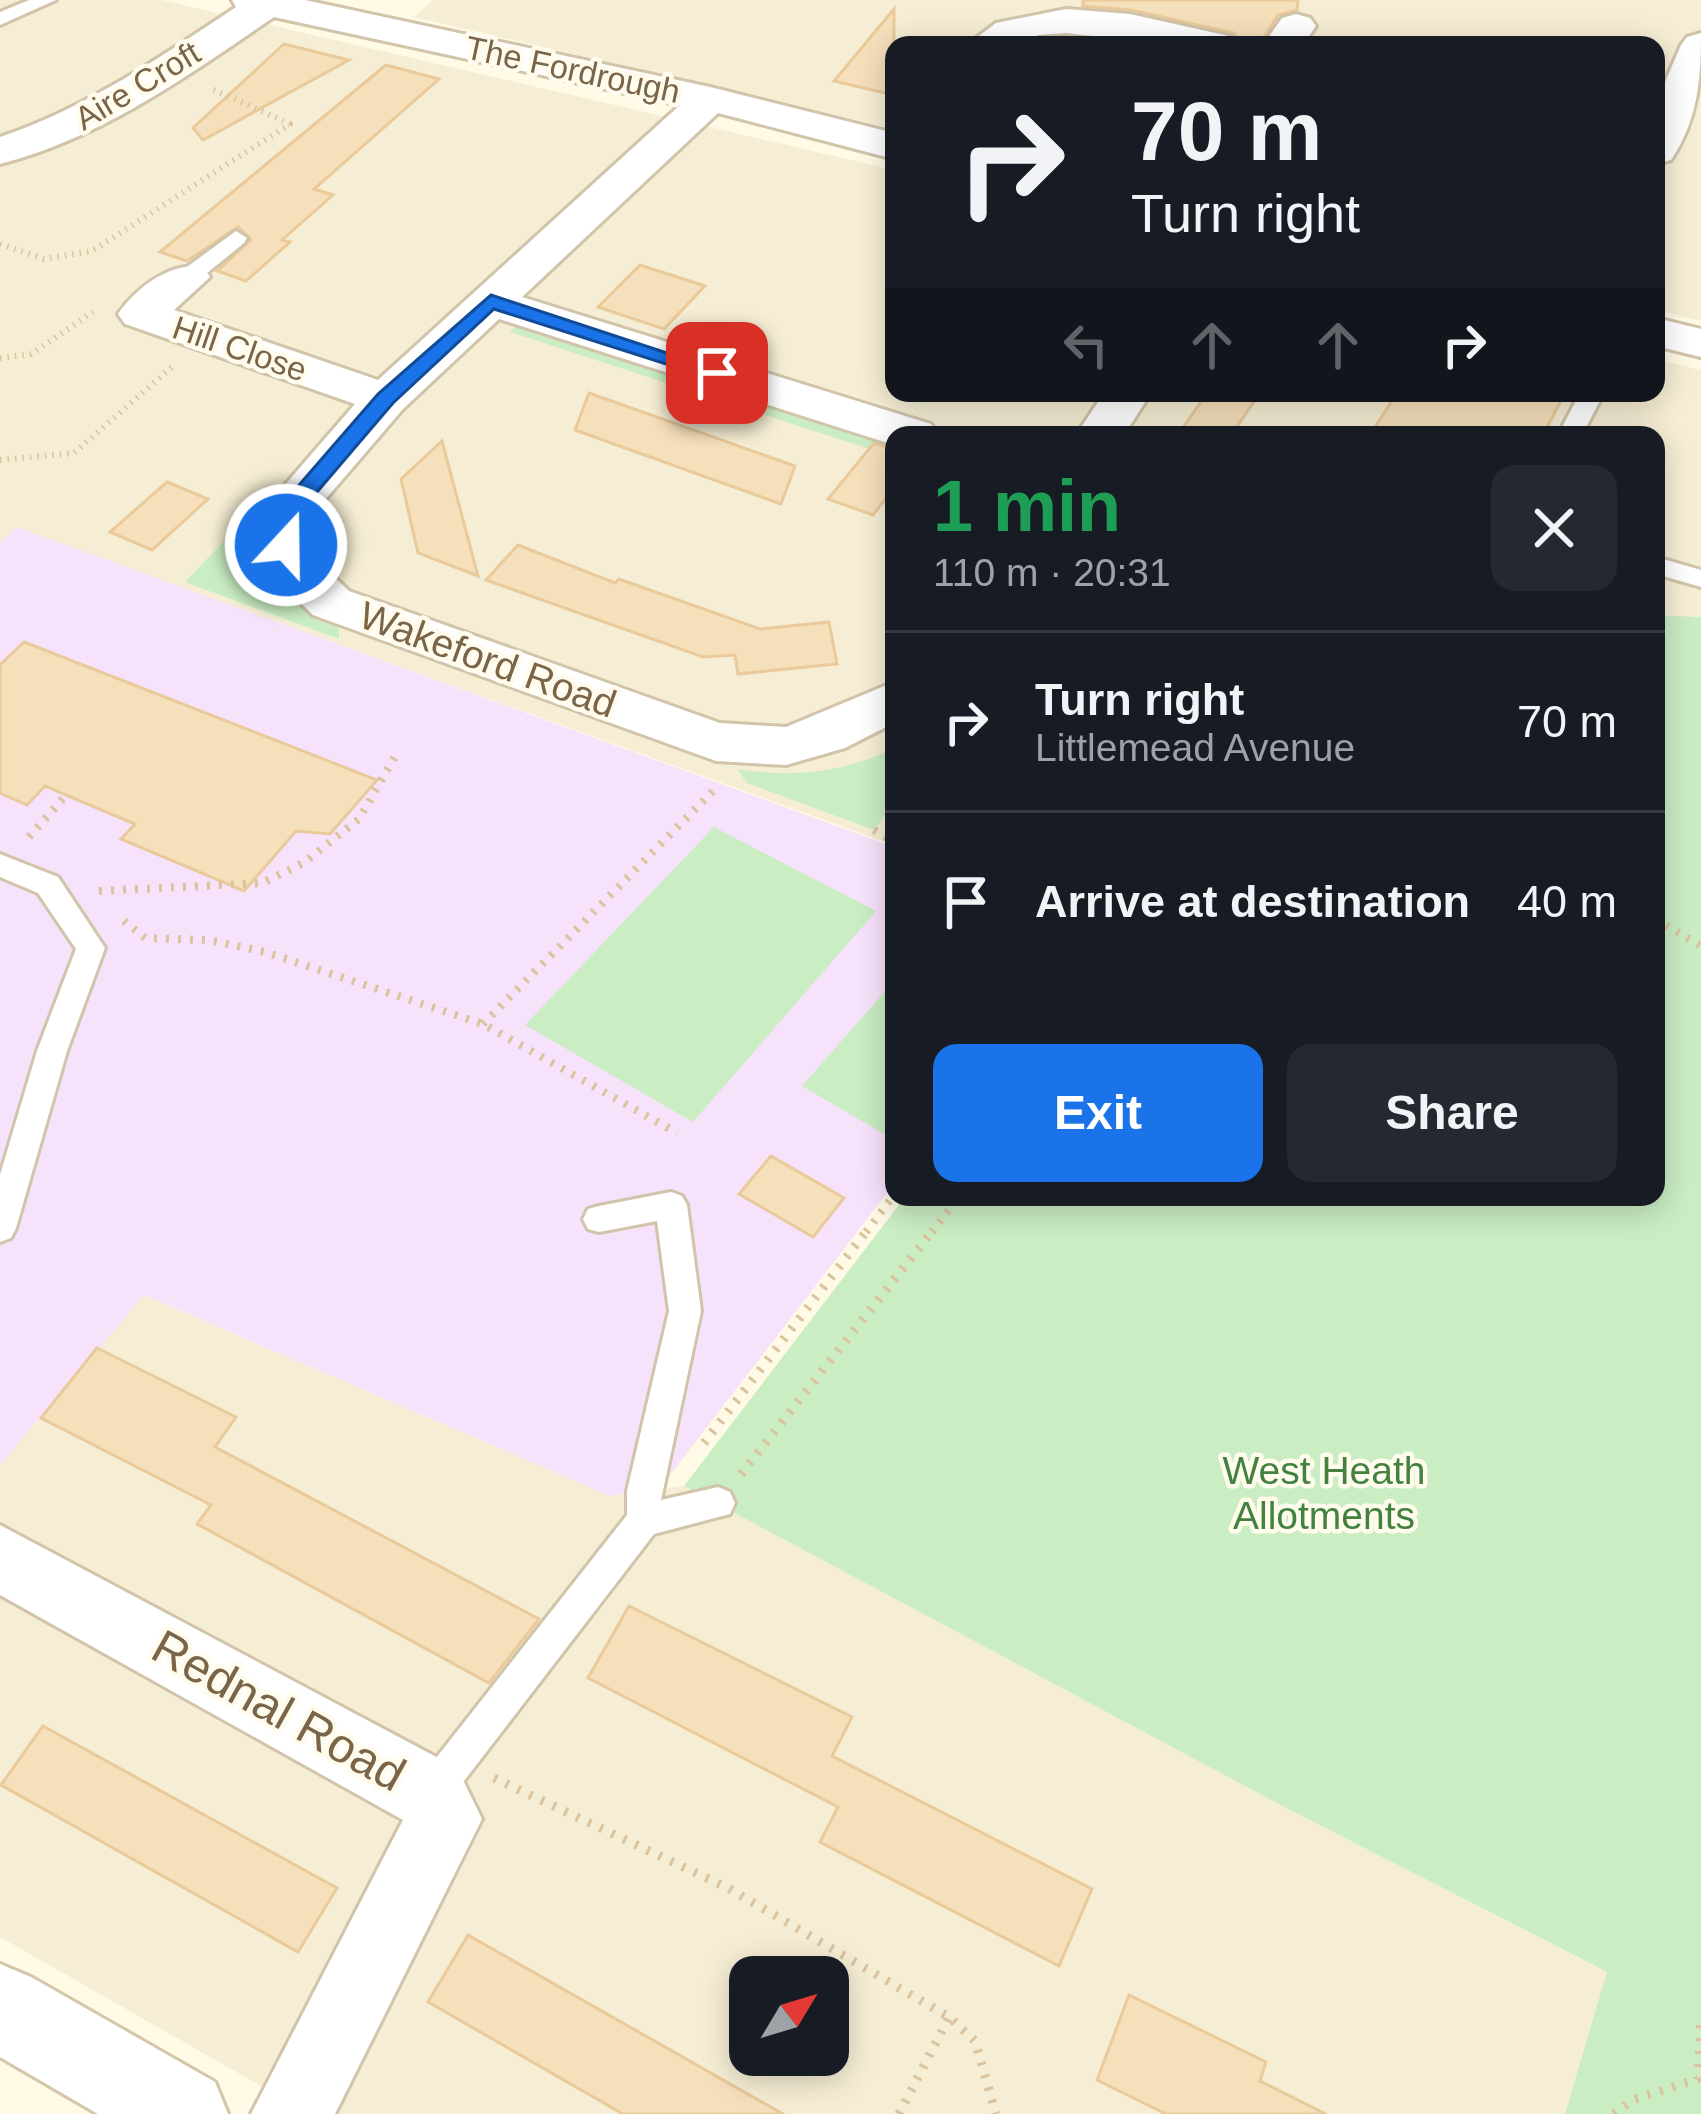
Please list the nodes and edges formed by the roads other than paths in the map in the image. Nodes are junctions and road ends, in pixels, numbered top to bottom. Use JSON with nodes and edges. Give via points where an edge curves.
{"nodes":[{"id":1,"x":46,"y":0,"type":"edge"},
{"id":2,"x":259,"y":2,"type":"edge"},
{"id":3,"x":0,"y":19,"type":"edge"},
{"id":4,"x":994,"y":36,"type":"edge"},
{"id":5,"x":1183,"y":36,"type":"edge"},
{"id":6,"x":1701,"y":45,"type":"edge"},
{"id":7,"x":710,"y":99,"type":"junction"},
{"id":8,"x":1665,"y":130,"type":"edge"},
{"id":9,"x":885,"y":144,"type":"edge"},
{"id":10,"x":0,"y":151,"type":"edge"},
{"id":11,"x":236,"y":238,"type":"dead end"},
{"id":12,"x":188,"y":277,"type":"joint"},
{"id":13,"x":491,"y":302,"type":"junction"},
{"id":14,"x":1665,"y":334,"type":"edge"},
{"id":15,"x":1701,"y":343,"type":"edge"},
{"id":16,"x":386,"y":399,"type":"junction"},
{"id":17,"x":885,"y":426,"type":"edge"},
{"id":18,"x":1665,"y":568,"type":"edge"},
{"id":19,"x":1700,"y":579,"type":"edge"},
{"id":20,"x":885,"y":705,"type":"edge"},
{"id":21,"x":0,"y":865,"type":"edge"},
{"id":22,"x":599,"y":1219,"type":"dead end"},
{"id":23,"x":0,"y":1228,"type":"edge"},
{"id":24,"x":718,"y":1503,"type":"road end"},
{"id":25,"x":644,"y":1520,"type":"junction"},
{"id":26,"x":0,"y":1558,"type":"edge"},
{"id":27,"x":431,"y":1794,"type":"junction"},
{"id":28,"x":0,"y":2008,"type":"edge"},
{"id":29,"x":183,"y":2114,"type":"edge"},
{"id":30,"x":292,"y":2114,"type":"edge"}],
"edges":[{"from":1,"to":3,"type":"lane"},
{"from":2,"to":7,"type":"street","name":"The Fordrough"},
{"from":2,"to":10,"type":"street","name":"Aire Croft","via":[[130,97]]},
{"from":4,"to":5,"type":"street","via":[[1036,14],[1084,12]]},
{"from":6,"to":8,"type":"street"},
{"from":7,"to":9,"type":"street","name":"The Fordrough"},
{"from":7,"to":13,"type":"street","name":"Wakeford Road"},
{"from":11,"to":12,"type":"lane","name":"Hill Close"},
{"from":12,"to":16,"type":"street","name":"Hill Close","via":[[141,314]]},
{"from":13,"to":16,"type":"street","name":"Wakeford Road"},
{"from":13,"to":17,"type":"street"},
{"from":14,"to":15,"type":"street"},
{"from":16,"to":20,"type":"street","name":"Wakeford Road","via":[[301,497],[286,545],[331,603],[716,742],[786,746]]},
{"from":18,"to":19,"type":"lane"},
{"from":21,"to":23,"type":"lane","via":[[48,885],[91,948]]},
{"from":22,"to":25,"type":"lane","via":[[671,1205],[685,1311]]},
{"from":24,"to":25,"type":"lane"},
{"from":25,"to":27,"type":"lane"},
{"from":26,"to":27,"type":"street","name":"Rednal Road"},
{"from":27,"to":30,"type":"street","name":"Rednal Road","via":[[444,1819]]},
{"from":28,"to":29,"type":"street"}]}
